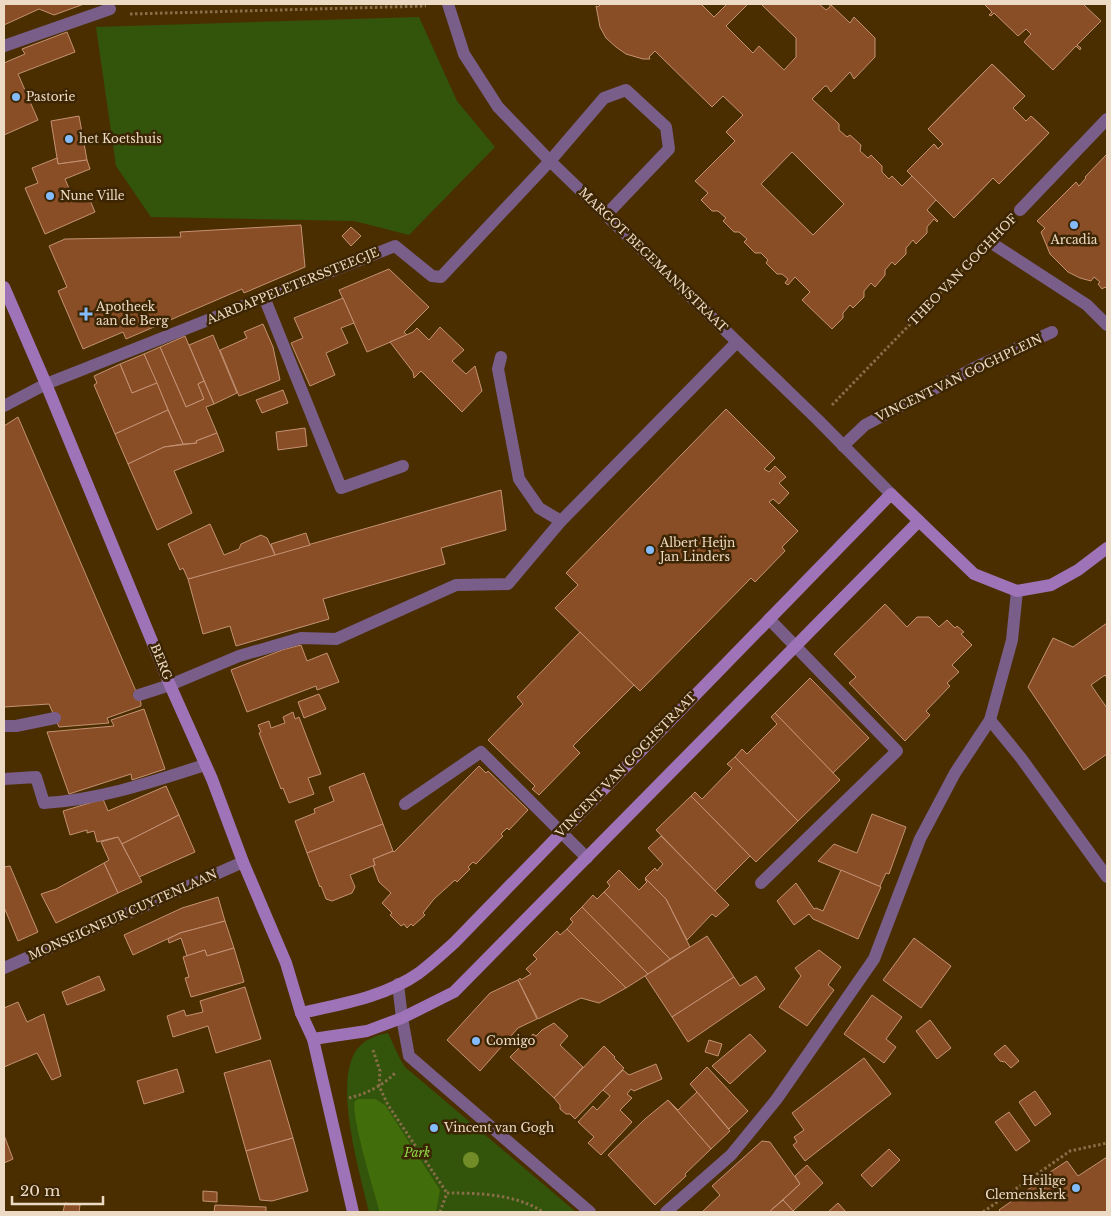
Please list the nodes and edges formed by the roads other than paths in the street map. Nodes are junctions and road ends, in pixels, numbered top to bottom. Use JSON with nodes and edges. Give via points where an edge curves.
{"nodes":[{"id":1,"x":448,"y":4,"type":"edge"},
{"id":2,"x":110,"y":9,"type":"road end"},
{"id":3,"x":4,"y":46,"type":"edge"},
{"id":4,"x":1107,"y":119,"type":"edge"},
{"id":5,"x":550,"y":161,"type":"junction"},
{"id":6,"x":1020,"y":210,"type":"dead end"},
{"id":7,"x":607,"y":214,"type":"junction"},
{"id":8,"x":990,"y":242,"type":"road end"},
{"id":9,"x":4,"y":287,"type":"edge"},
{"id":10,"x":264,"y":297,"type":"junction"},
{"id":11,"x":1107,"y":326,"type":"edge"},
{"id":12,"x":1052,"y":332,"type":"dead end"},
{"id":13,"x":738,"y":342,"type":"junction"},
{"id":14,"x":501,"y":357,"type":"dead end"},
{"id":15,"x":46,"y":384,"type":"junction"},
{"id":16,"x":4,"y":406,"type":"edge"},
{"id":17,"x":844,"y":446,"type":"junction"},
{"id":18,"x":403,"y":466,"type":"dead end"},
{"id":19,"x":891,"y":494,"type":"junction"},
{"id":20,"x":561,"y":521,"type":"junction"},
{"id":21,"x":919,"y":521,"type":"junction"},
{"id":22,"x":1107,"y":548,"type":"edge"},
{"id":23,"x":1017,"y":592,"type":"junction"},
{"id":24,"x":769,"y":619,"type":"junction"},
{"id":25,"x":795,"y":646,"type":"junction"},
{"id":26,"x":170,"y":684,"type":"junction"},
{"id":27,"x":140,"y":696,"type":"dead end"},
{"id":28,"x":55,"y":718,"type":"dead end"},
{"id":29,"x":990,"y":720,"type":"junction"},
{"id":30,"x":4,"y":726,"type":"edge"},
{"id":31,"x":205,"y":765,"type":"junction"},
{"id":32,"x":4,"y":779,"type":"edge"},
{"id":33,"x":405,"y":804,"type":"dead end"},
{"id":34,"x":561,"y":832,"type":"junction"},
{"id":35,"x":587,"y":858,"type":"junction"},
{"id":36,"x":243,"y":862,"type":"junction"},
{"id":37,"x":1107,"y":876,"type":"edge"},
{"id":38,"x":761,"y":883,"type":"dead end"},
{"id":39,"x":4,"y":968,"type":"edge"},
{"id":40,"x":398,"y":984,"type":"junction"},
{"id":41,"x":302,"y":1014,"type":"junction"},
{"id":42,"x":402,"y":1018,"type":"junction"},
{"id":43,"x":313,"y":1039,"type":"junction"},
{"id":44,"x":354,"y":1212,"type":"edge"},
{"id":45,"x":590,"y":1212,"type":"edge"},
{"id":46,"x":666,"y":1212,"type":"edge"}],
"edges":[{"from":1,"to":5,"type":"street","name":"MARGOT BEGEMANNSTRAAT","via":[[464,54],[498,107]]},
{"from":2,"to":3,"type":"street"},
{"from":4,"to":6,"type":"street","name":"THEO VAN GOGHHOF"},
{"from":5,"to":7,"type":"street","name":"MARGOT BEGEMANNSTRAAT"},
{"from":5,"to":7,"type":"street","via":[[604,98],[626,90],[666,127],[669,149]]},
{"from":5,"to":10,"type":"street","name":"AARDAPPELETERSSTEEGJE","via":[[440,277],[432,276],[396,246]]},
{"from":7,"to":13,"type":"street","name":"MARGOT BEGEMANNSTRAAT"},
{"from":8,"to":11,"type":"street","via":[[1087,305]]},
{"from":9,"to":15,"type":"street","name":"BERG"},
{"from":10,"to":15,"type":"street","name":"AARDAPPELETERSSTEEGJE"},
{"from":10,"to":18,"type":"street","via":[[341,488]]},
{"from":12,"to":17,"type":"street","name":"VINCENT VAN GOGHPLEIN","via":[[976,367],[865,425]]},
{"from":13,"to":17,"type":"street","name":"MARGOT BEGEMANNSTRAAT"},
{"from":13,"to":20,"type":"street"},
{"from":14,"to":20,"type":"street","via":[[498,369],[519,479],[539,508]]},
{"from":15,"to":16,"type":"street","name":"AARDAPPELETERSSTEEGJE"},
{"from":15,"to":26,"type":"street","name":"BERG"},
{"from":17,"to":19,"type":"street","name":"MARGOT BEGEMANNSTRAAT"},
{"from":19,"to":21,"type":"street"},
{"from":19,"to":24,"type":"street","name":"VINCENT VAN GOGHSTRAAT"},
{"from":20,"to":26,"type":"street","via":[[508,584],[456,585],[336,639],[301,638],[239,656]]},
{"from":21,"to":23,"type":"street","via":[[974,574]]},
{"from":21,"to":25,"type":"street"},
{"from":22,"to":23,"type":"street","via":[[1052,585]]},
{"from":23,"to":29,"type":"street","via":[[1012,640]]},
{"from":24,"to":25,"type":"street"},
{"from":24,"to":34,"type":"street","name":"VINCENT VAN GOGHSTRAAT"},
{"from":25,"to":35,"type":"street"},
{"from":25,"to":38,"type":"street","via":[[897,751]]},
{"from":26,"to":27,"type":"street"},
{"from":26,"to":31,"type":"street","name":"BERG"},
{"from":28,"to":30,"type":"street"},
{"from":29,"to":37,"type":"street"},
{"from":29,"to":46,"type":"street","via":[[920,839],[874,960],[776,1100],[731,1155]]},
{"from":31,"to":32,"type":"street","via":[[128,789],[68,802],[44,802],[36,777]]},
{"from":31,"to":36,"type":"street","name":"BERG"},
{"from":33,"to":34,"type":"street","via":[[481,752]]},
{"from":34,"to":35,"type":"street"},
{"from":34,"to":40,"type":"street","name":"VINCENT VAN GOGHSTRAAT","via":[[454,943],[418,974]]},
{"from":35,"to":42,"type":"street","via":[[454,992]]},
{"from":36,"to":39,"type":"street","name":"MONSEIGNEUR CUYTENLAAN"},
{"from":36,"to":41,"type":"street","name":"BERG","via":[[286,963]]},
{"from":40,"to":41,"type":"street","name":"VINCENT VAN GOGHSTRAAT"},
{"from":40,"to":42,"type":"street"},
{"from":41,"to":43,"type":"street","name":"BERG"},
{"from":42,"to":43,"type":"street","via":[[367,1031]]},
{"from":42,"to":45,"type":"street","via":[[409,1056]]},
{"from":43,"to":44,"type":"street"}]}
